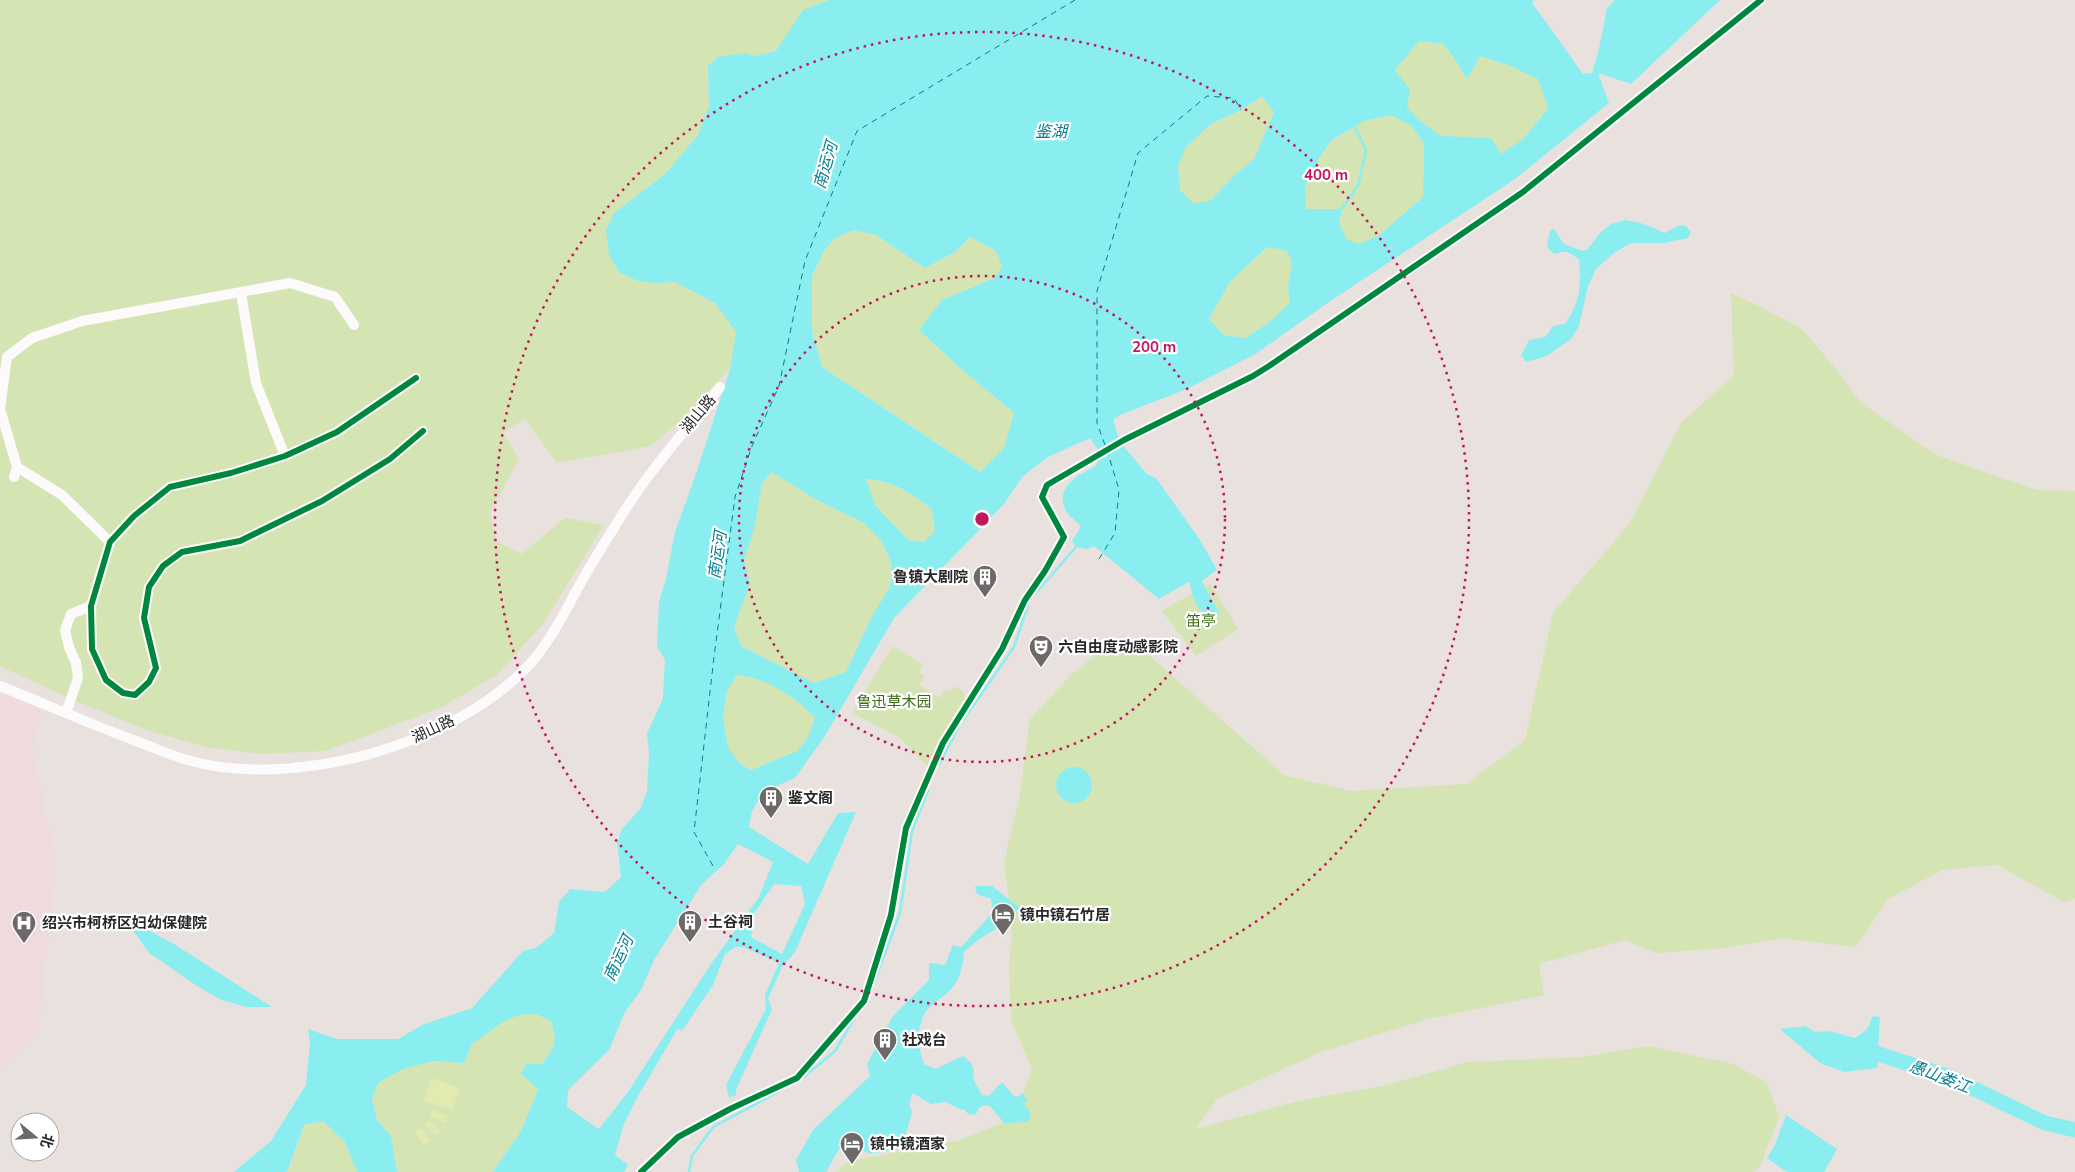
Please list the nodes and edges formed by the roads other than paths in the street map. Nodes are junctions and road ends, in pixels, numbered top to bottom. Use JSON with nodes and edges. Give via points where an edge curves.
{"nodes":[{"id":1,"x":1761,"y":0,"type":"edge"},
{"id":2,"x":241,"y":293,"type":"junction"},
{"id":3,"x":354,"y":325,"type":"dead end"},
{"id":4,"x":416,"y":378,"type":"dead end"},
{"id":5,"x":720,"y":387,"type":"dead end"},
{"id":6,"x":423,"y":431,"type":"dead end"},
{"id":7,"x":285,"y":456,"type":"junction"},
{"id":8,"x":110,"y":542,"type":"junction"},
{"id":9,"x":91,"y":606,"type":"junction"},
{"id":10,"x":0,"y":686,"type":"edge"},
{"id":11,"x":66,"y":713,"type":"junction"},
{"id":12,"x":641,"y":1172,"type":"edge"}],
"edges":[{"from":1,"to":12,"type":"street","via":[[1515,198],[1253,376],[1124,440],[1046,485],[1042,496],[1064,537],[1025,600],[1002,649],[943,743],[906,828],[891,915],[864,1001],[797,1078],[678,1137]]},
{"from":2,"to":3,"type":"street","via":[[290,283],[335,297]]},
{"from":2,"to":7,"type":"street","via":[[256,383]]},
{"from":2,"to":8,"type":"street","via":[[82,321],[32,338],[7,357],[0,409],[16,472],[62,495]]},
{"from":4,"to":7,"type":"street","via":[[337,432]]},
{"from":5,"to":11,"type":"street","name":"湖山路","via":[[669,447],[627,508],[550,638],[529,666],[481,705],[444,726],[377,753],[312,765],[249,770],[186,760]]},
{"from":6,"to":9,"type":"street","via":[[390,459],[322,501],[240,541],[182,552],[163,566],[149,588],[144,618],[156,668],[149,682],[135,695],[123,693],[106,680],[92,649]]},
{"from":7,"to":8,"type":"street","via":[[170,487],[134,516]]},
{"from":8,"to":9,"type":"street"},
{"from":9,"to":11,"type":"street","via":[[70,614],[65,630],[78,678]]},
{"from":10,"to":11,"type":"street","name":"湖山路"}]}
